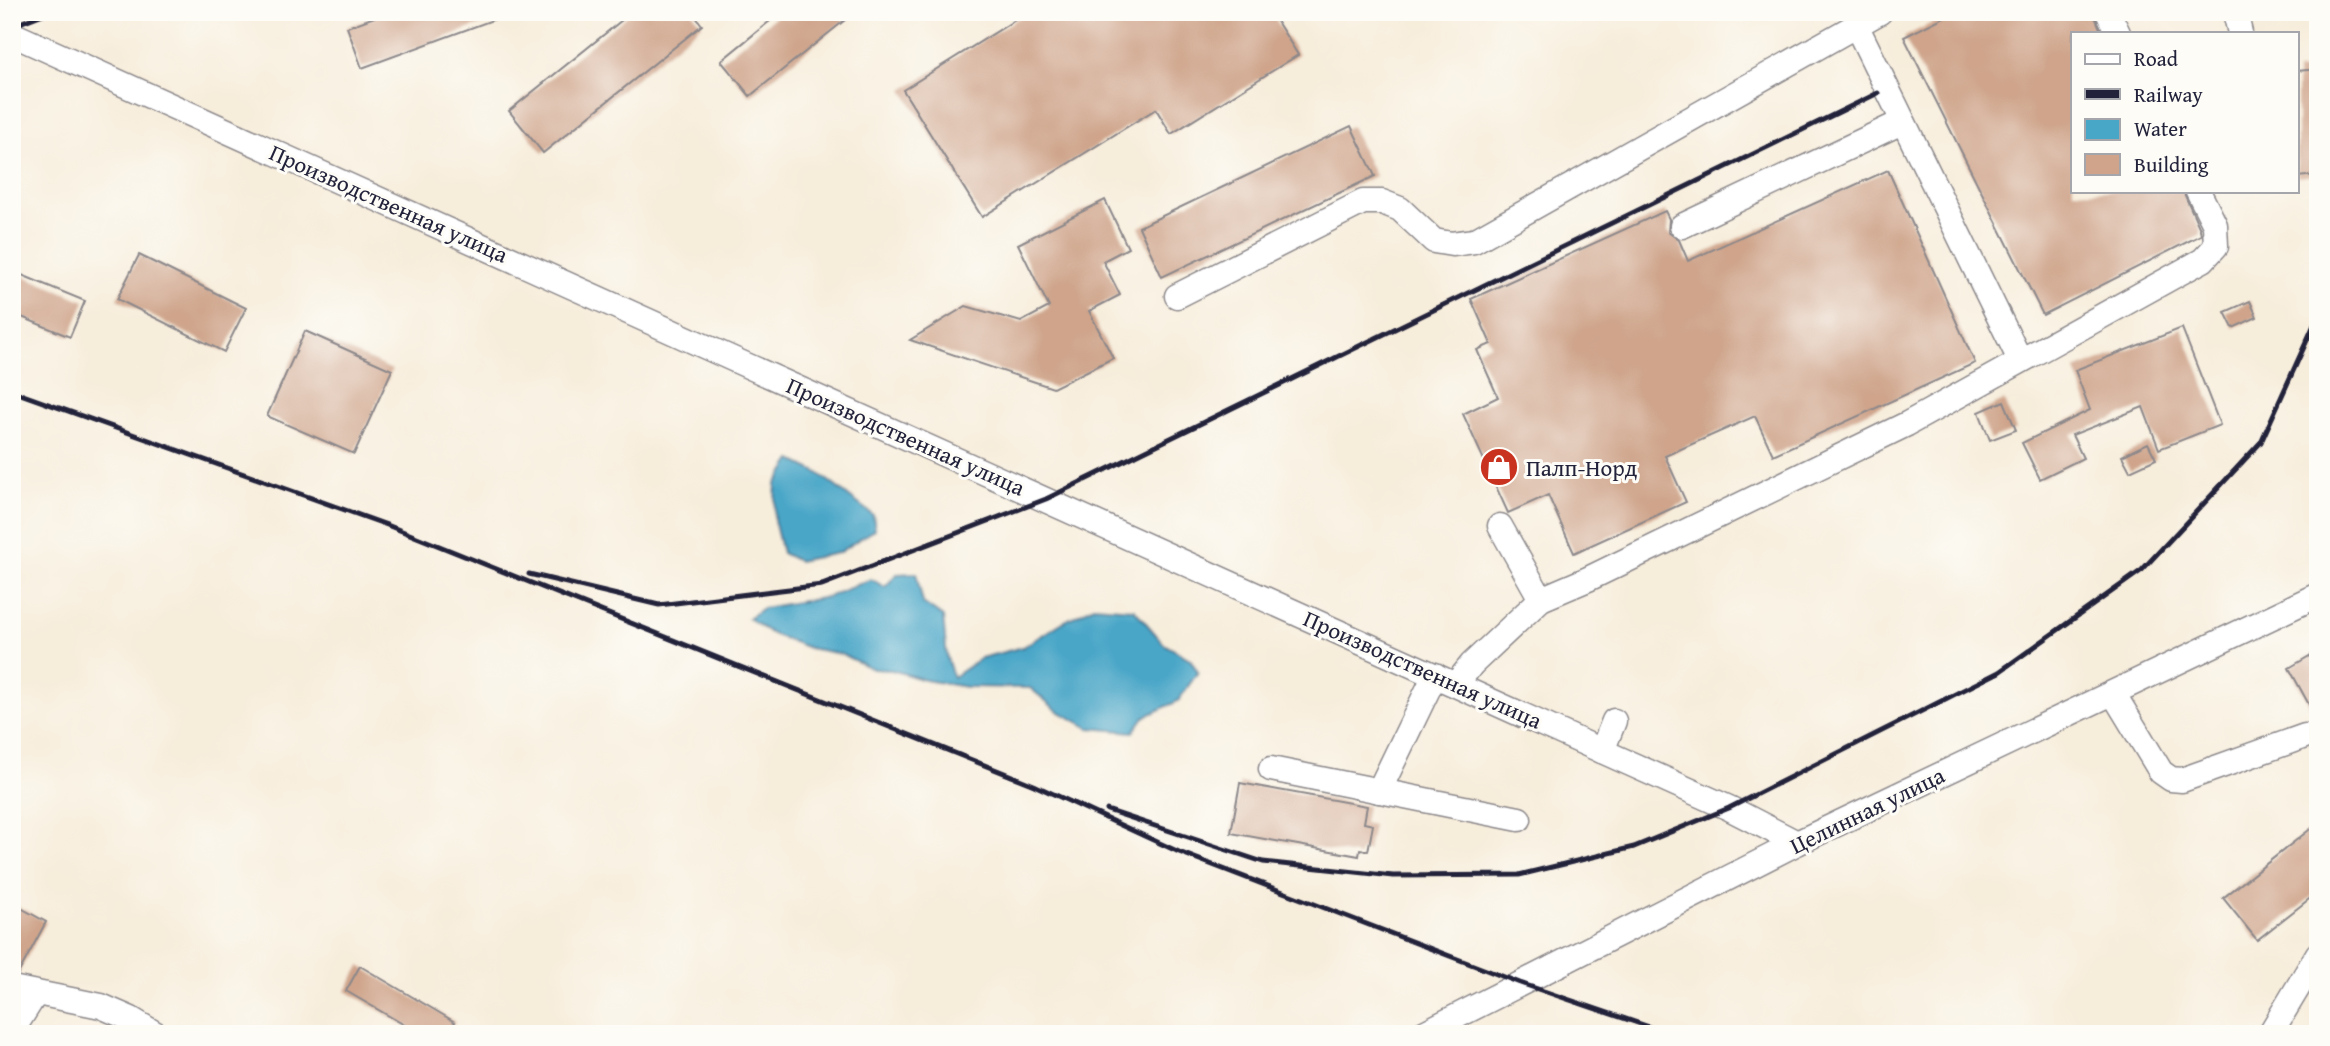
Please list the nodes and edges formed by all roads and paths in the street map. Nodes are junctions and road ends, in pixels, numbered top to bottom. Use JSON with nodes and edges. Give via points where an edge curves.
{"nodes":[{"id":1,"x":1880,"y":12,"type":"edge"},
{"id":2,"x":2108,"y":12,"type":"edge"},
{"id":3,"x":2235,"y":12,"type":"edge"},
{"id":4,"x":1856,"y":25,"type":"junction"},
{"id":5,"x":2118,"y":32,"type":"edge"},
{"id":6,"x":2240,"y":32,"type":"edge"},
{"id":7,"x":12,"y":34,"type":"edge"},
{"id":8,"x":1902,"y":122,"type":"junction"},
{"id":9,"x":2198,"y":192,"type":"edge"},
{"id":10,"x":1682,"y":226,"type":"dead end"},
{"id":11,"x":1177,"y":296,"type":"dead end"},
{"id":12,"x":2020,"y":360,"type":"junction"},
{"id":13,"x":1500,"y":526,"type":"dead end"},
{"id":14,"x":2318,"y":595,"type":"edge"},
{"id":15,"x":1541,"y":599,"type":"junction"},
{"id":16,"x":1445,"y":680,"type":"junction"},
{"id":17,"x":2113,"y":692,"type":"junction"},
{"id":18,"x":1614,"y":721,"type":"dead end"},
{"id":19,"x":2305,"y":736,"type":"dead end"},
{"id":20,"x":1602,"y":751,"type":"junction"},
{"id":21,"x":1271,"y":769,"type":"dead end"},
{"id":22,"x":1379,"y":791,"type":"junction"},
{"id":23,"x":1519,"y":819,"type":"dead end"},
{"id":24,"x":1797,"y":843,"type":"junction"},
{"id":25,"x":2318,"y":954,"type":"edge"},
{"id":26,"x":24,"y":990,"type":"edge"},
{"id":27,"x":12,"y":1031,"type":"edge"},
{"id":28,"x":156,"y":1034,"type":"edge"},
{"id":29,"x":1422,"y":1034,"type":"edge"},
{"id":30,"x":2270,"y":1034,"type":"edge"}],
"edges":[{"from":1,"to":4,"type":"street"},
{"from":2,"to":5,"type":"street"},
{"from":3,"to":6,"type":"street"},
{"from":4,"to":8,"type":"street"},
{"from":4,"to":11,"type":"street","via":[[1474,240],[1434,241],[1400,209],[1363,202]]},
{"from":7,"to":16,"type":"street","name":"Производственная улица"},
{"from":8,"to":10,"type":"street"},
{"from":8,"to":12,"type":"street"},
{"from":9,"to":12,"type":"street","via":[[2215,225],[2216,246],[2203,260]]},
{"from":12,"to":15,"type":"street","via":[[1895,430]]},
{"from":13,"to":15,"type":"street"},
{"from":14,"to":17,"type":"street","name":"Целинная улица"},
{"from":15,"to":16,"type":"street","via":[[1472,664]]},
{"from":16,"to":20,"type":"street","name":"Производственная улица"},
{"from":16,"to":22,"type":"street"},
{"from":17,"to":19,"type":"street","via":[[2161,772],[2171,779],[2204,774]]},
{"from":17,"to":24,"type":"street","name":"Целинная улица"},
{"from":18,"to":20,"type":"street"},
{"from":20,"to":24,"type":"street","name":"Производственная улица"},
{"from":21,"to":22,"type":"street"},
{"from":22,"to":23,"type":"street"},
{"from":24,"to":29,"type":"street","name":"Целинная улица"},
{"from":25,"to":30,"type":"street"},
{"from":26,"to":27,"type":"street"},
{"from":26,"to":28,"type":"street","via":[[101,1006]]}]}
